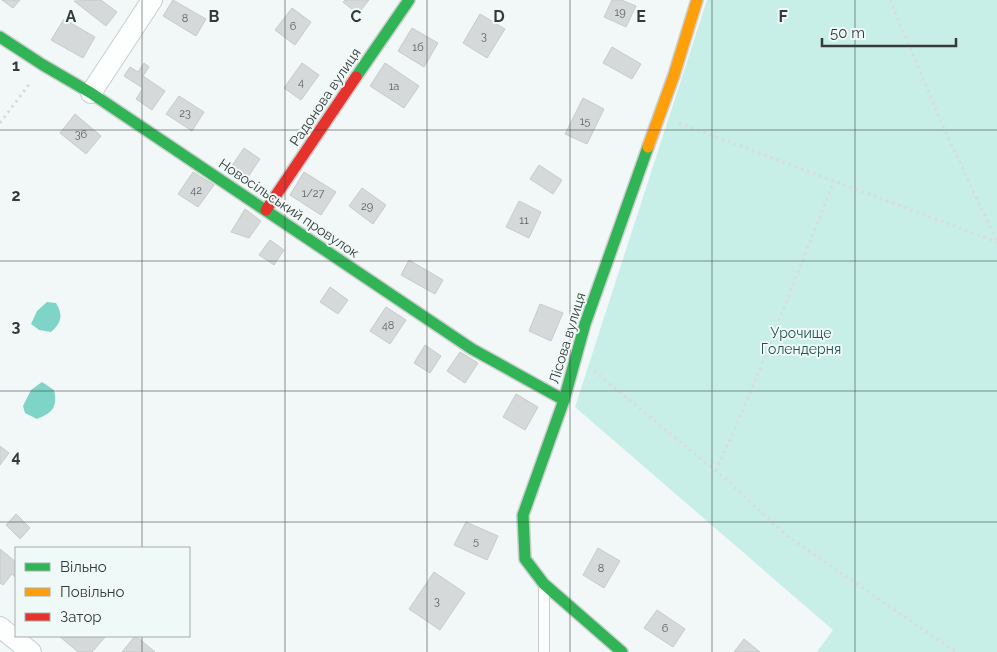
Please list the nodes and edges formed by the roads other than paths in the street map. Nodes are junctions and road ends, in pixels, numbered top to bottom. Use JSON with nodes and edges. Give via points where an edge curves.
{"nodes":[{"id":1,"x":152,"y":0,"type":"edge"},
{"id":2,"x":409,"y":0,"type":"edge"},
{"id":3,"x":697,"y":0,"type":"edge"},
{"id":4,"x":0,"y":37,"type":"edge"},
{"id":5,"x":90,"y":93,"type":"junction"},
{"id":6,"x":266,"y":210,"type":"junction"},
{"id":7,"x":564,"y":400,"type":"junction"},
{"id":8,"x":544,"y":584,"type":"junction"},
{"id":9,"x":0,"y":627,"type":"edge"},
{"id":10,"x":31,"y":652,"type":"edge"},
{"id":11,"x":544,"y":652,"type":"edge"},
{"id":12,"x":622,"y":652,"type":"edge"}],
"edges":[{"from":1,"to":5,"type":"street"},
{"from":2,"to":6,"type":"street","name":"Радонова вулиця"},
{"from":3,"to":7,"type":"street","name":"Лісова вулиця","via":[[575,356]]},
{"from":4,"to":5,"type":"street","name":"Новосільський провулок"},
{"from":5,"to":6,"type":"street","name":"Новосільський провулок"},
{"from":6,"to":7,"type":"street","name":"Новосільський провулок","via":[[472,349]]},
{"from":7,"to":8,"type":"street","name":"Лісова вулиця","via":[[523,515],[525,559]]},
{"from":8,"to":11,"type":"lane"},
{"from":8,"to":12,"type":"street","name":"Лісова вулиця"},
{"from":9,"to":10,"type":"street"}]}
